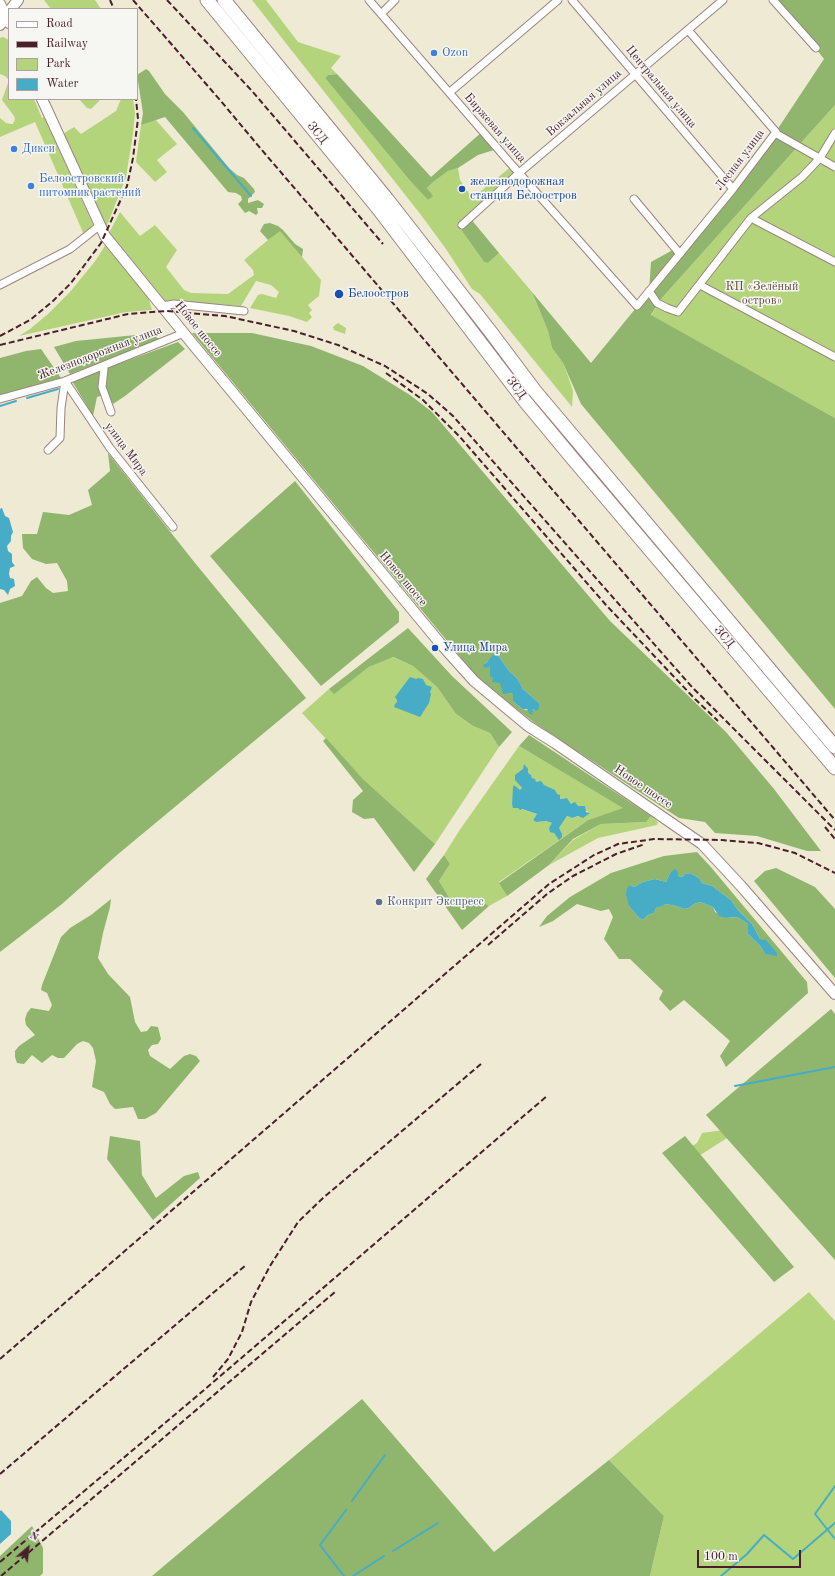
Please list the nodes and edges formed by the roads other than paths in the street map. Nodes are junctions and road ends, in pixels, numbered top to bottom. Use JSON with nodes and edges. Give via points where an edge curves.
{"nodes":[{"id":1,"x":207,"y":0,"type":"edge"},
{"id":2,"x":224,"y":0,"type":"edge"},
{"id":3,"x":369,"y":0,"type":"edge"},
{"id":4,"x":395,"y":0,"type":"edge"},
{"id":5,"x":558,"y":0,"type":"edge"},
{"id":6,"x":572,"y":0,"type":"edge"},
{"id":7,"x":723,"y":0,"type":"edge"},
{"id":8,"x":774,"y":0,"type":"edge"},
{"id":9,"x":0,"y":4,"type":"edge"},
{"id":10,"x":8,"y":14,"type":"edge"},
{"id":11,"x":381,"y":14,"type":"junction"},
{"id":12,"x":8,"y":16,"type":"edge"},
{"id":13,"x":0,"y":25,"type":"edge"},
{"id":14,"x":688,"y":30,"type":"junction"},
{"id":15,"x":816,"y":48,"type":"dead end"},
{"id":16,"x":635,"y":74,"type":"junction"},
{"id":17,"x":450,"y":92,"type":"junction"},
{"id":18,"x":42,"y":100,"type":"edge"},
{"id":19,"x":305,"y":109,"type":"junction"},
{"id":20,"x":775,"y":133,"type":"junction"},
{"id":21,"x":835,"y":133,"type":"edge"},
{"id":22,"x":820,"y":158,"type":"junction"},
{"id":23,"x":835,"y":166,"type":"edge"},
{"id":24,"x":520,"y":173,"type":"junction"},
{"id":25,"x":733,"y":189,"type":"junction"},
{"id":26,"x":634,"y":199,"type":"dead end"},
{"id":27,"x":751,"y":218,"type":"junction"},
{"id":28,"x":462,"y":225,"type":"dead end"},
{"id":29,"x":99,"y":226,"type":"junction"},
{"id":30,"x":680,"y":254,"type":"junction"},
{"id":31,"x":835,"y":262,"type":"edge"},
{"id":32,"x":0,"y":284,"type":"edge"},
{"id":33,"x":700,"y":285,"type":"junction"},
{"id":34,"x":649,"y":292,"type":"junction"},
{"id":35,"x":162,"y":306,"type":"junction"},
{"id":36,"x":637,"y":306,"type":"joint"},
{"id":37,"x":244,"y":310,"type":"dead end"},
{"id":38,"x":184,"y":333,"type":"junction"},
{"id":39,"x":835,"y":357,"type":"edge"},
{"id":40,"x":103,"y":366,"type":"junction"},
{"id":41,"x":65,"y":381,"type":"junction"},
{"id":42,"x":0,"y":399,"type":"edge"},
{"id":43,"x":110,"y":412,"type":"dead end"},
{"id":44,"x":48,"y":450,"type":"dead end"},
{"id":45,"x":172,"y":527,"type":"dead end"},
{"id":46,"x":835,"y":747,"type":"edge"},
{"id":47,"x":835,"y":768,"type":"edge"},
{"id":48,"x":835,"y":994,"type":"edge"}],
"edges":[{"from":1,"to":19,"type":"highway","name":"ЗСД"},
{"from":2,"to":19,"type":"highway","name":"ЗСД"},
{"from":3,"to":11,"type":"street","name":"Биржевая улица"},
{"from":4,"to":11,"type":"street"},
{"from":5,"to":17,"type":"street"},
{"from":6,"to":16,"type":"street","name":"Центральная улица"},
{"from":7,"to":14,"type":"street","name":"Вокзальная улица"},
{"from":8,"to":15,"type":"street"},
{"from":9,"to":10,"type":"main road"},
{"from":11,"to":17,"type":"street","name":"Биржевая улица"},
{"from":12,"to":13,"type":"main road"},
{"from":14,"to":16,"type":"street","name":"Вокзальная улица"},
{"from":14,"to":20,"type":"street","name":"Лесная улица"},
{"from":16,"to":24,"type":"street","name":"Вокзальная улица"},
{"from":16,"to":25,"type":"street","name":"Центральная улица"},
{"from":17,"to":24,"type":"street","name":"Биржевая улица"},
{"from":18,"to":29,"type":"main road","name":"Новое шоссе"},
{"from":19,"to":46,"type":"highway","name":"ЗСД","via":[[392,206],[535,391]]},
{"from":19,"to":47,"type":"highway","name":"ЗСД","via":[[524,400]]},
{"from":20,"to":22,"type":"street"},
{"from":20,"to":25,"type":"street","name":"Лесная улица"},
{"from":21,"to":22,"type":"street"},
{"from":22,"to":23,"type":"street"},
{"from":22,"to":27,"type":"street","via":[[802,177]]},
{"from":24,"to":28,"type":"street","name":"Вокзальная улица"},
{"from":24,"to":36,"type":"street","name":"Биржевая улица"},
{"from":25,"to":30,"type":"street","name":"Лесная улица"},
{"from":26,"to":30,"type":"street"},
{"from":27,"to":31,"type":"street"},
{"from":27,"to":33,"type":"street"},
{"from":29,"to":32,"type":"street","via":[[70,248]]},
{"from":29,"to":35,"type":"main road","name":"Новое шоссе"},
{"from":30,"to":34,"type":"street","name":"Лесная улица"},
{"from":33,"to":34,"type":"street","via":[[678,312],[657,303]]},
{"from":33,"to":39,"type":"street"},
{"from":34,"to":36,"type":"street","name":"Лесная улица"},
{"from":35,"to":37,"type":"street","via":[[174,304]]},
{"from":35,"to":38,"type":"main road","name":"Новое шоссе"},
{"from":38,"to":40,"type":"street","name":"Железнодорожная улица"},
{"from":38,"to":48,"type":"main road","name":"Новое шоссе","via":[[414,614],[474,681],[528,726],[702,844]]},
{"from":40,"to":41,"type":"street","name":"Железнодорожная улица"},
{"from":40,"to":43,"type":"street","via":[[102,387]]},
{"from":41,"to":42,"type":"street","name":"Железнодорожная улица"},
{"from":41,"to":44,"type":"street","via":[[60,408],[60,438]]},
{"from":41,"to":45,"type":"street","name":"улица Мира","via":[[110,448]]}]}
